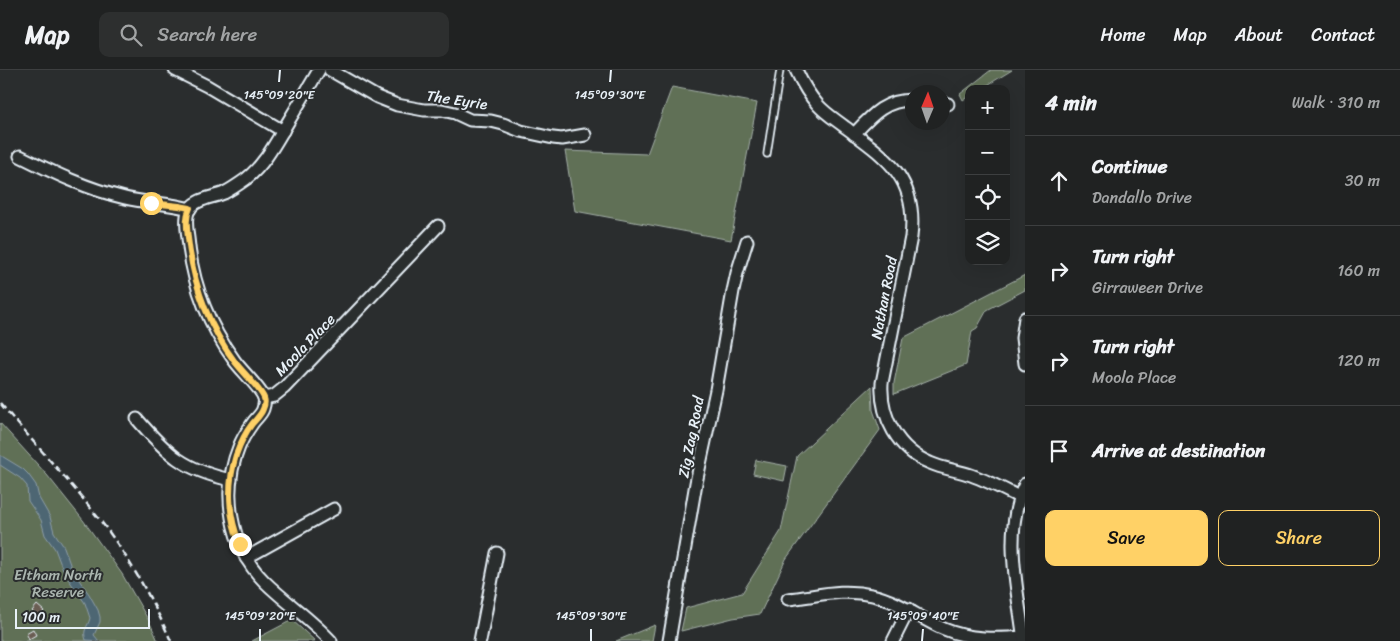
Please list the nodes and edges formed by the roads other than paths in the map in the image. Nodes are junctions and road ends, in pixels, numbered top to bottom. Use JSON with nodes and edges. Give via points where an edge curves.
{"nodes":[{"id":1,"x":175,"y":70,"type":"edge"},
{"id":2,"x":319,"y":70,"type":"edge"},
{"id":3,"x":330,"y":70,"type":"edge"},
{"id":4,"x":780,"y":70,"type":"edge"},
{"id":5,"x":796,"y":70,"type":"edge"},
{"id":6,"x":905,"y":101,"type":"edge"},
{"id":7,"x":283,"y":131,"type":"junction"},
{"id":8,"x":585,"y":134,"type":"dead end"},
{"id":9,"x":854,"y":134,"type":"junction"},
{"id":10,"x":767,"y":154,"type":"dead end"},
{"id":11,"x":20,"y":156,"type":"dead end"},
{"id":12,"x":190,"y":208,"type":"junction"},
{"id":13,"x":438,"y":226,"type":"dead end"},
{"id":14,"x":746,"y":241,"type":"dead end"},
{"id":15,"x":1025,"y":318,"type":"edge"},
{"id":16,"x":1025,"y":364,"type":"edge"},
{"id":17,"x":264,"y":398,"type":"junction"},
{"id":18,"x":137,"y":419,"type":"dead end"},
{"id":19,"x":231,"y":480,"type":"junction"},
{"id":20,"x":1025,"y":484,"type":"edge"},
{"id":21,"x":1020,"y":497,"type":"junction"},
{"id":22,"x":334,"y":509,"type":"dead end"},
{"id":23,"x":497,"y":553,"type":"dead end"},
{"id":24,"x":1019,"y":556,"type":"edge"},
{"id":25,"x":246,"y":558,"type":"junction"},
{"id":26,"x":788,"y":599,"type":"dead end"},
{"id":27,"x":908,"y":609,"type":"junction"},
{"id":28,"x":1024,"y":639,"type":"edge"},
{"id":29,"x":331,"y":641,"type":"edge"},
{"id":30,"x":480,"y":641,"type":"edge"},
{"id":31,"x":669,"y":641,"type":"edge"},
{"id":32,"x":893,"y":641,"type":"edge"}],
"edges":[{"from":1,"to":7,"type":"street"},
{"from":2,"to":7,"type":"street"},
{"from":3,"to":8,"type":"street","name":"The Eyrie","via":[[397,105],[442,110],[470,120],[491,121],[553,138]]},
{"from":4,"to":10,"type":"lane"},
{"from":5,"to":9,"type":"street","name":"Nathan Road","via":[[818,105]]},
{"from":6,"to":9,"type":"street","via":[[880,108]]},
{"from":7,"to":12,"type":"street","via":[[265,160],[248,177],[230,190],[197,202]]},
{"from":9,"to":21,"type":"street","name":"Nathan Road","via":[[877,151],[898,173],[912,213],[912,229],[882,383],[883,402],[890,425],[905,447],[924,460],[979,478]]},
{"from":11,"to":12,"type":"street","via":[[94,189]]},
{"from":12,"to":17,"type":"street","via":[[186,219],[190,254],[203,302],[226,349]]},
{"from":13,"to":17,"type":"street","name":"Moola Place","via":[[284,388],[274,396]]},
{"from":14,"to":31,"type":"street","name":"Zig Zag Road","via":[[733,291],[696,483]]},
{"from":15,"to":16,"type":"street","via":[[1022,338]]},
{"from":17,"to":19,"type":"street","via":[[263,410],[247,431],[237,453]]},
{"from":18,"to":19,"type":"street","via":[[181,463]]},
{"from":19,"to":25,"type":"street","via":[[232,520]]},
{"from":20,"to":21,"type":"street"},
{"from":21,"to":24,"type":"street","via":[[1014,524]]},
{"from":22,"to":25,"type":"street"},
{"from":23,"to":30,"type":"street"},
{"from":24,"to":28,"type":"street"},
{"from":25,"to":29,"type":"street","via":[[265,582]]},
{"from":26,"to":27,"type":"street","via":[[827,592],[855,592],[882,597]]},
{"from":27,"to":28,"type":"street","via":[[946,630],[994,639]]},
{"from":27,"to":32,"type":"street"}]}
